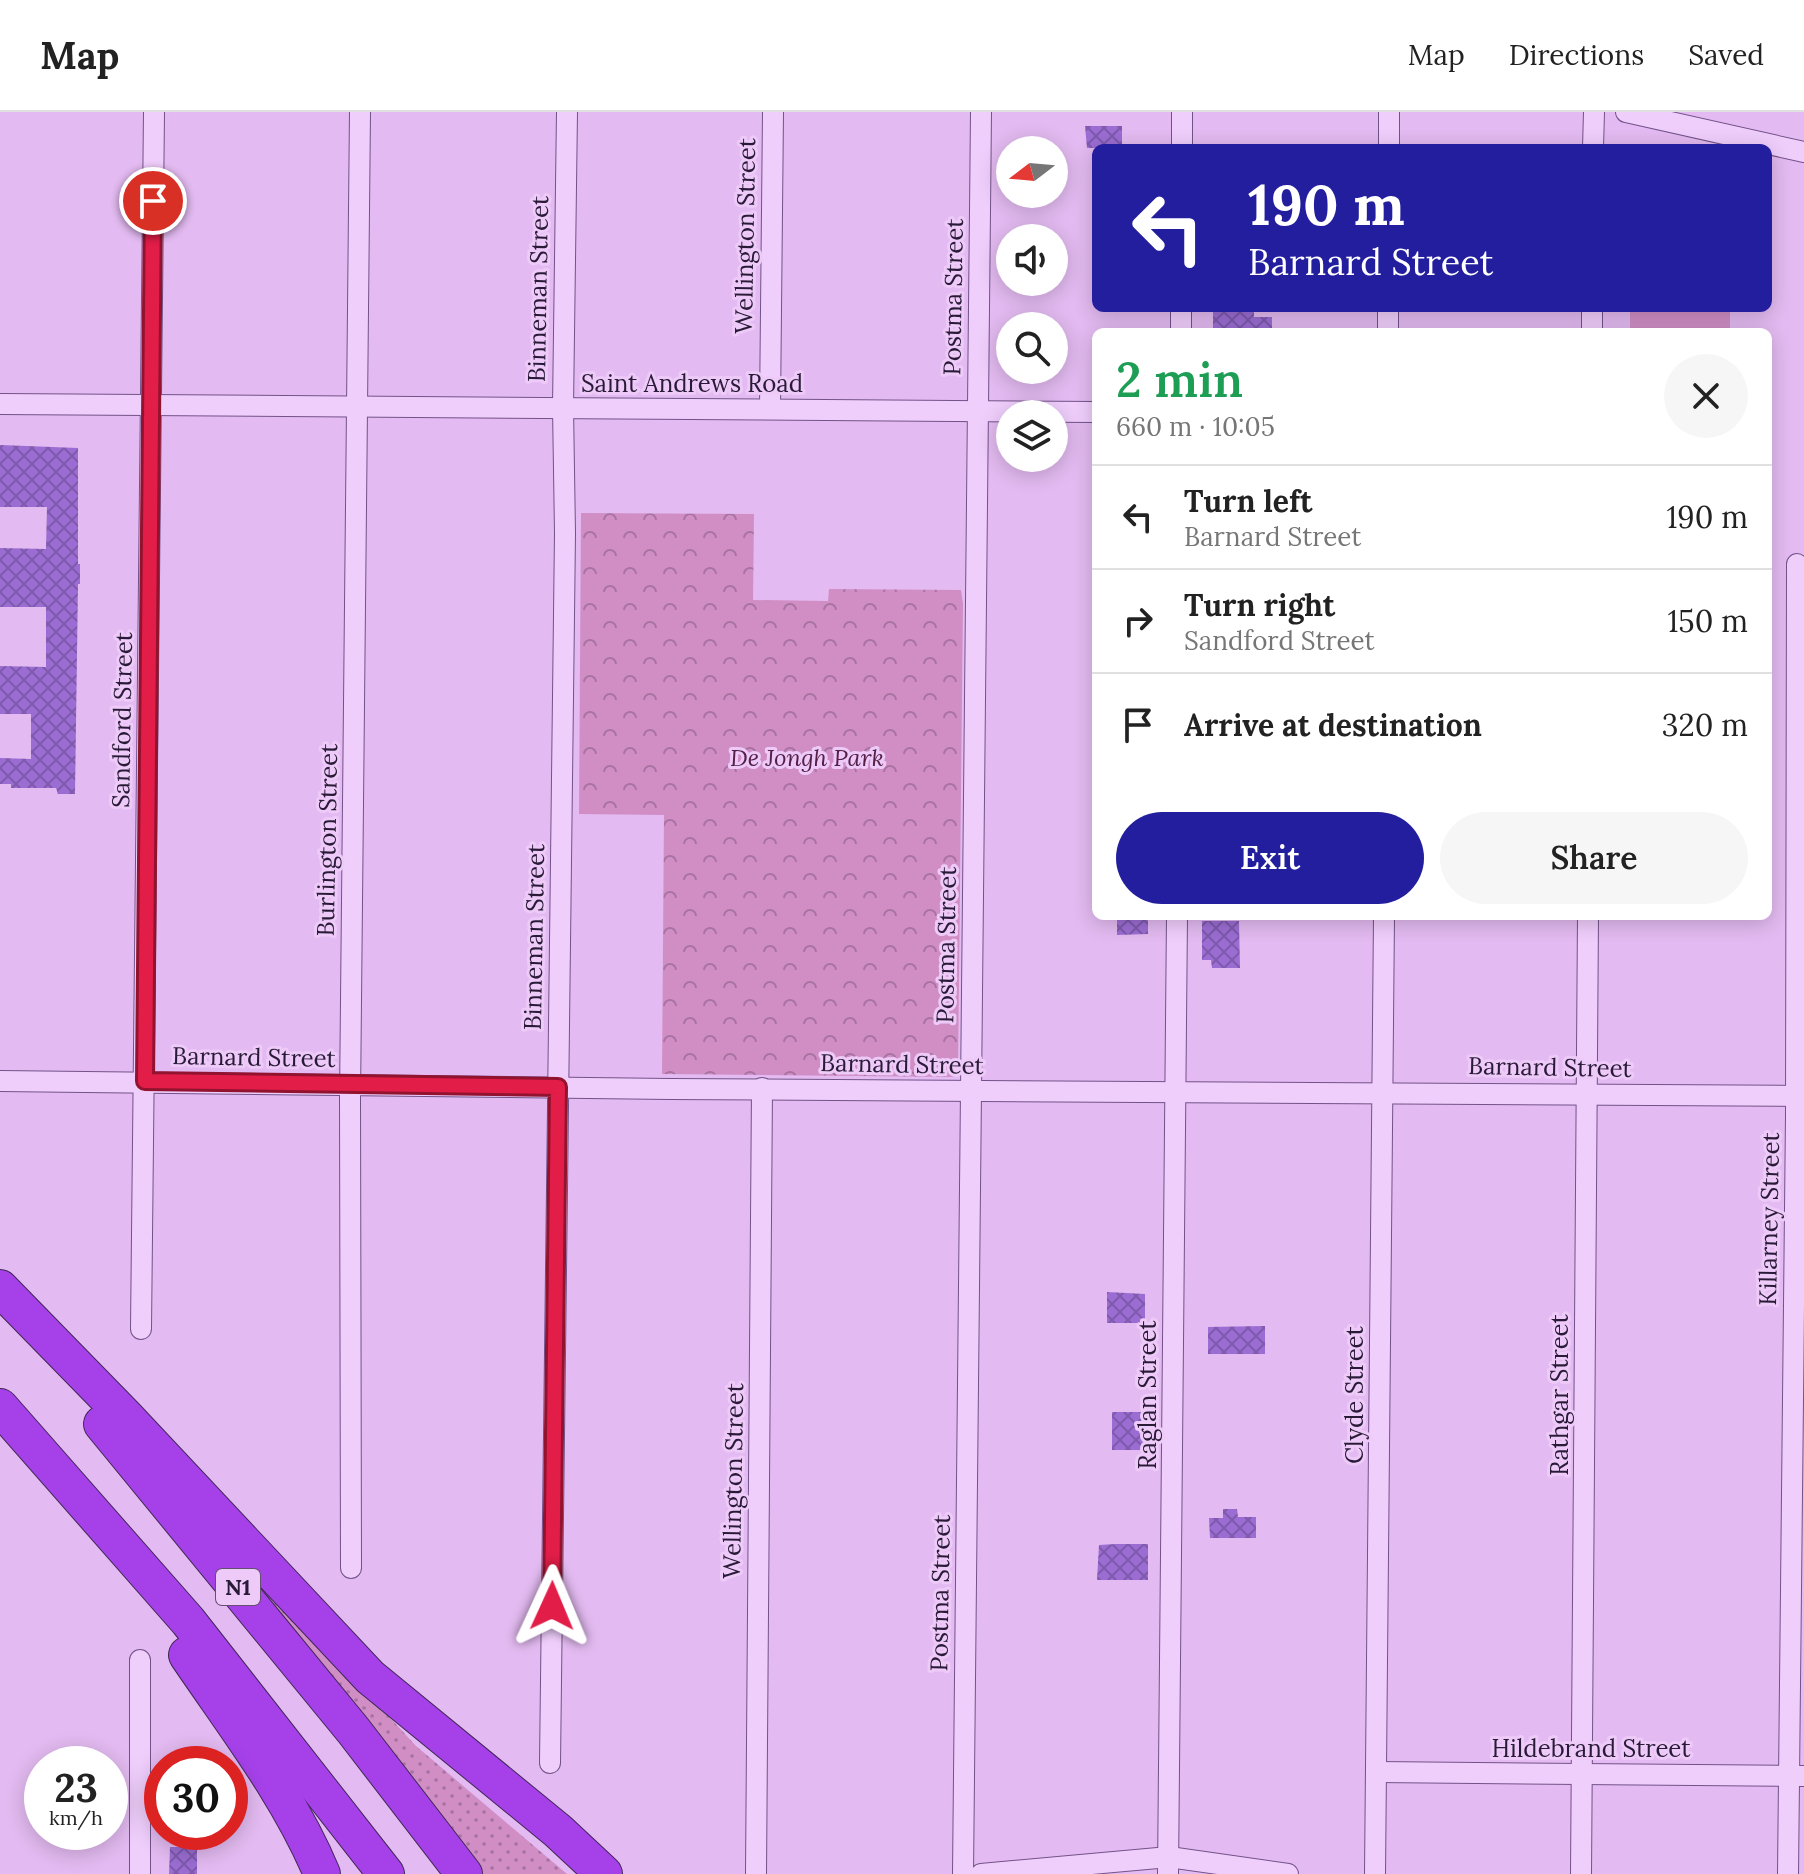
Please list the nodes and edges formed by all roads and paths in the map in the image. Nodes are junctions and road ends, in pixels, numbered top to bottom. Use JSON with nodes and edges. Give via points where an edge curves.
{"nodes":[{"id":1,"x":154,"y":112,"type":"edge"},
{"id":2,"x":360,"y":112,"type":"edge"},
{"id":3,"x":567,"y":112,"type":"edge"},
{"id":4,"x":773,"y":112,"type":"edge"},
{"id":5,"x":981,"y":112,"type":"edge"},
{"id":6,"x":1182,"y":112,"type":"edge"},
{"id":7,"x":1389,"y":112,"type":"edge"},
{"id":8,"x":1594,"y":112,"type":"edge"},
{"id":9,"x":1626,"y":112,"type":"edge"},
{"id":10,"x":1182,"y":144,"type":"edge"},
{"id":11,"x":1389,"y":144,"type":"edge"},
{"id":12,"x":1593,"y":144,"type":"edge"},
{"id":13,"x":1768,"y":144,"type":"edge"},
{"id":14,"x":1772,"y":145,"type":"edge"},
{"id":15,"x":1804,"y":152,"type":"edge"},
{"id":16,"x":0,"y":404,"type":"edge"},
{"id":17,"x":150,"y":405,"type":"junction"},
{"id":18,"x":357,"y":406,"type":"junction"},
{"id":19,"x":563,"y":407,"type":"junction"},
{"id":20,"x":770,"y":409,"type":"junction"},
{"id":21,"x":977,"y":411,"type":"junction"},
{"id":22,"x":1092,"y":412,"type":"edge"},
{"id":23,"x":1797,"y":564,"type":"dead end"},
{"id":24,"x":1177,"y":920,"type":"edge"},
{"id":25,"x":1384,"y":920,"type":"edge"},
{"id":26,"x":1588,"y":920,"type":"edge"},
{"id":27,"x":0,"y":1081,"type":"edge"},
{"id":28,"x":145,"y":1081,"type":"junction"},
{"id":29,"x":351,"y":1085,"type":"junction"},
{"id":30,"x":558,"y":1087,"type":"junction"},
{"id":31,"x":762,"y":1088,"type":"junction"},
{"id":32,"x":971,"y":1091,"type":"junction"},
{"id":33,"x":1175,"y":1091,"type":"junction"},
{"id":34,"x":1382,"y":1092,"type":"junction"},
{"id":35,"x":1587,"y":1094,"type":"junction"},
{"id":36,"x":1800,"y":1096,"type":"edge"},
{"id":37,"x":0,"y":1288,"type":"edge"},
{"id":38,"x":0,"y":1309,"type":"edge"},
{"id":39,"x":141,"y":1329,"type":"dead end"},
{"id":40,"x":0,"y":1407,"type":"edge"},
{"id":41,"x":0,"y":1419,"type":"edge"},
{"id":42,"x":351,"y":1568,"type":"dead end"},
{"id":43,"x":140,"y":1660,"type":"dead end"},
{"id":44,"x":550,"y":1763,"type":"dead end"},
{"id":45,"x":1377,"y":1772,"type":"junction"},
{"id":46,"x":1583,"y":1773,"type":"junction"},
{"id":47,"x":1797,"y":1776,"type":"edge"},
{"id":48,"x":1169,"y":1866,"type":"edge"},
{"id":49,"x":1149,"y":1867,"type":"edge"},
{"id":50,"x":140,"y":1874,"type":"edge"},
{"id":51,"x":322,"y":1874,"type":"edge"},
{"id":52,"x":386,"y":1874,"type":"edge"},
{"id":53,"x":464,"y":1874,"type":"edge"},
{"id":54,"x":604,"y":1874,"type":"edge"},
{"id":55,"x":756,"y":1874,"type":"edge"},
{"id":56,"x":963,"y":1874,"type":"edge"},
{"id":57,"x":981,"y":1874,"type":"edge"},
{"id":58,"x":1288,"y":1874,"type":"edge"},
{"id":59,"x":1375,"y":1874,"type":"edge"},
{"id":60,"x":1581,"y":1874,"type":"edge"},
{"id":61,"x":1788,"y":1874,"type":"edge"}],
"edges":[{"from":1,"to":17,"type":"street","name":"Sandford Street"},
{"from":2,"to":18,"type":"street","name":"Burlington Street"},
{"from":3,"to":19,"type":"street","name":"Binneman Street"},
{"from":4,"to":20,"type":"street","name":"Wellington Street"},
{"from":5,"to":21,"type":"street","name":"Postma Street"},
{"from":6,"to":10,"type":"street"},
{"from":7,"to":11,"type":"street"},
{"from":8,"to":12,"type":"street"},
{"from":9,"to":13,"type":"street"},
{"from":14,"to":15,"type":"street"},
{"from":16,"to":17,"type":"street","name":"Saint Andrews Road"},
{"from":17,"to":18,"type":"street","name":"Saint Andrews Road"},
{"from":17,"to":28,"type":"street","name":"Sandford Street"},
{"from":18,"to":19,"type":"street","name":"Saint Andrews Road"},
{"from":18,"to":29,"type":"street","name":"Burlington Street"},
{"from":19,"to":20,"type":"street","name":"Saint Andrews Road"},
{"from":19,"to":30,"type":"street","name":"Binneman Street"},
{"from":20,"to":21,"type":"street","name":"Saint Andrews Road"},
{"from":21,"to":22,"type":"street","name":"Saint Andrews Road"},
{"from":21,"to":32,"type":"street","name":"Postma Street"},
{"from":23,"to":36,"type":"street","name":"Killarney Street"},
{"from":24,"to":33,"type":"street","name":"Raglan Street"},
{"from":25,"to":34,"type":"street","name":"Clyde Street"},
{"from":26,"to":35,"type":"street","name":"Rathgar Street"},
{"from":27,"to":28,"type":"street","name":"Barnard Street"},
{"from":28,"to":29,"type":"street","name":"Barnard Street"},
{"from":28,"to":39,"type":"street","name":"Sandford Street"},
{"from":29,"to":30,"type":"street","name":"Barnard Street"},
{"from":29,"to":42,"type":"street","name":"Burlington Street"},
{"from":30,"to":31,"type":"street","name":"Barnard Street"},
{"from":30,"to":44,"type":"street","name":"Binneman Street"},
{"from":31,"to":32,"type":"street","name":"Barnard Street"},
{"from":31,"to":55,"type":"street","name":"Wellington Street"},
{"from":32,"to":33,"type":"street","name":"Barnard Street"},
{"from":32,"to":56,"type":"street","name":"Postma Street"},
{"from":33,"to":34,"type":"street","name":"Barnard Street"},
{"from":33,"to":48,"type":"street","name":"Raglan Street"},
{"from":34,"to":35,"type":"street","name":"Barnard Street"},
{"from":34,"to":45,"type":"street","name":"Clyde Street"},
{"from":35,"to":36,"type":"street","name":"Barnard Street"},
{"from":35,"to":46,"type":"street","name":"Rathgar Street"},
{"from":36,"to":47,"type":"street","name":"Killarney Street"},
{"from":37,"to":54,"type":"highway","via":[[370,1677]]},
{"from":38,"to":53,"type":"highway","number":"N1","via":[[231,1579]]},
{"from":40,"to":52,"type":"highway","number":"N1","via":[[188,1621]]},
{"from":41,"to":51,"type":"highway","via":[[186,1654],[268,1774]]},
{"from":43,"to":50,"type":"street"},
{"from":45,"to":46,"type":"street","name":"Hildebrand Street"},
{"from":45,"to":59,"type":"street","name":"Clyde Street"},
{"from":46,"to":47,"type":"street","name":"Hildebrand Street"},
{"from":46,"to":60,"type":"street","name":"Rathgar Street"},
{"from":47,"to":61,"type":"street","name":"Killarney Street"},
{"from":48,"to":49,"type":"street"},
{"from":48,"to":58,"type":"street"},
{"from":49,"to":57,"type":"street"}]}
